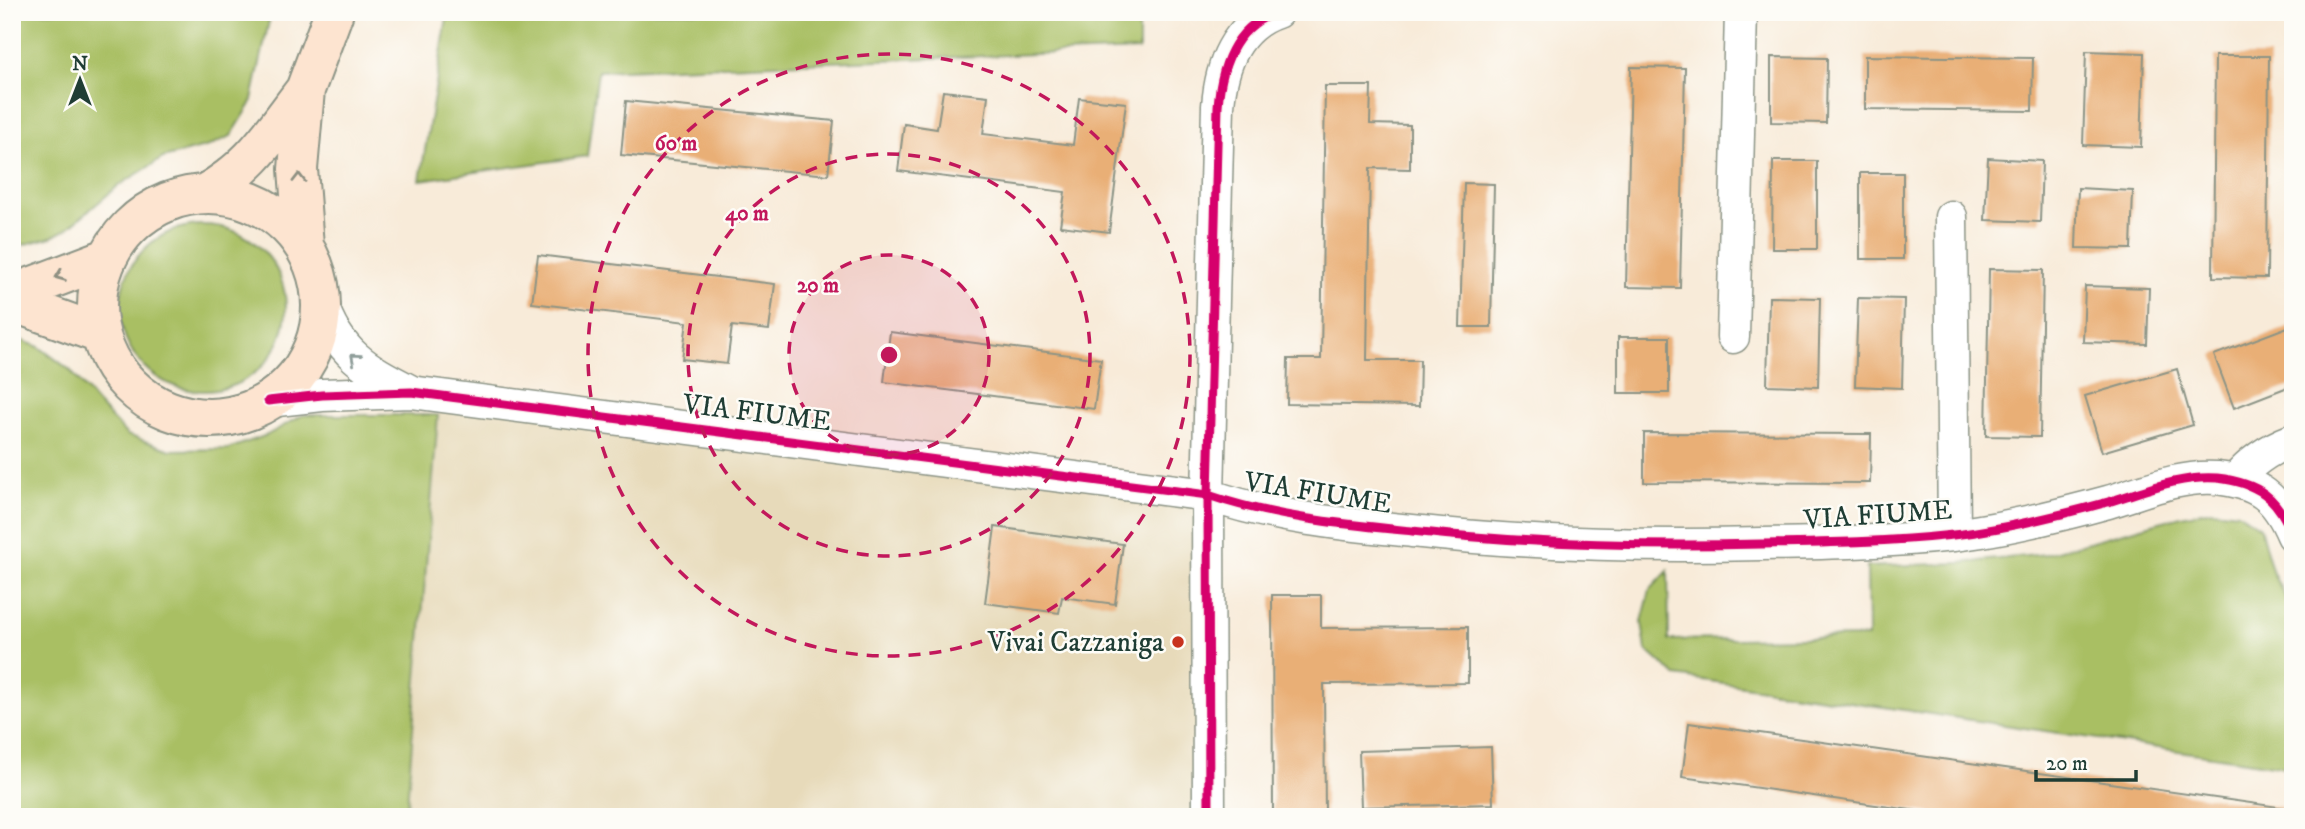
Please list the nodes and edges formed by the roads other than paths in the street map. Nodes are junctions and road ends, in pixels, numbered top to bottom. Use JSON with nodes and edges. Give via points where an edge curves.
{"nodes":[{"id":1,"x":334,"y":12,"type":"edge"},
{"id":2,"x":1277,"y":12,"type":"edge"},
{"id":3,"x":1741,"y":12,"type":"edge"},
{"id":4,"x":305,"y":90,"type":"junction"},
{"id":5,"x":204,"y":194,"type":"junction"},
{"id":6,"x":1951,"y":217,"type":"dead end"},
{"id":7,"x":303,"y":246,"type":"junction"},
{"id":8,"x":107,"y":258,"type":"junction"},
{"id":9,"x":12,"y":294,"type":"edge"},
{"id":10,"x":321,"y":302,"type":"junction"},
{"id":11,"x":12,"y":303,"type":"edge"},
{"id":12,"x":100,"y":334,"type":"junction"},
{"id":13,"x":1733,"y":337,"type":"dead end"},
{"id":14,"x":411,"y":392,"type":"junction"},
{"id":15,"x":268,"y":401,"type":"junction"},
{"id":16,"x":2293,"y":440,"type":"edge"},
{"id":17,"x":2235,"y":481,"type":"junction"},
{"id":18,"x":1208,"y":495,"type":"junction"},
{"id":19,"x":1954,"y":535,"type":"junction"},
{"id":20,"x":2293,"y":536,"type":"edge"},
{"id":21,"x":1209,"y":817,"type":"edge"}],
"edges":[{"from":1,"to":4,"type":"street"},
{"from":2,"to":18,"type":"street","via":[[1253,25],[1236,43],[1219,88]]},
{"from":3,"to":13,"type":"street"},
{"from":4,"to":5,"type":"street","via":[[244,167]]},
{"from":7,"to":4,"type":"street","one_way":true,"via":[[298,169]]},
{"from":5,"to":7,"type":"street","via":[[233,197],[264,209],[285,223]]},
{"from":5,"to":8,"type":"street","via":[[158,206],[120,237]]},
{"from":6,"to":19,"type":"street"},
{"from":7,"to":10,"type":"street","via":[[316,273]]},
{"from":8,"to":9,"type":"street","one_way":true},
{"from":8,"to":12,"type":"street","via":[[97,297]]},
{"from":14,"to":10,"type":"street","name":"VIA FIUME","one_way":true,"via":[[370,370],[344,348],[328,324]]},
{"from":10,"to":15,"type":"street","via":[[307,360]]},
{"from":11,"to":12,"type":"street"},
{"from":12,"to":15,"type":"street","via":[[128,383],[142,396],[176,413],[214,418]]},
{"from":14,"to":15,"type":"street","name":"VIA FIUME"},
{"from":14,"to":18,"type":"street","name":"VIA FIUME"},
{"from":16,"to":17,"type":"street","via":[[2252,462]]},
{"from":17,"to":19,"type":"street","name":"VIA FIUME","via":[[2186,480],[2050,517]]},
{"from":17,"to":20,"type":"street","name":"VIA FIUME","via":[[2274,501]]},
{"from":18,"to":19,"type":"street","name":"VIA FIUME","via":[[1293,518],[1513,541],[1693,546]]},
{"from":18,"to":21,"type":"street"}]}
